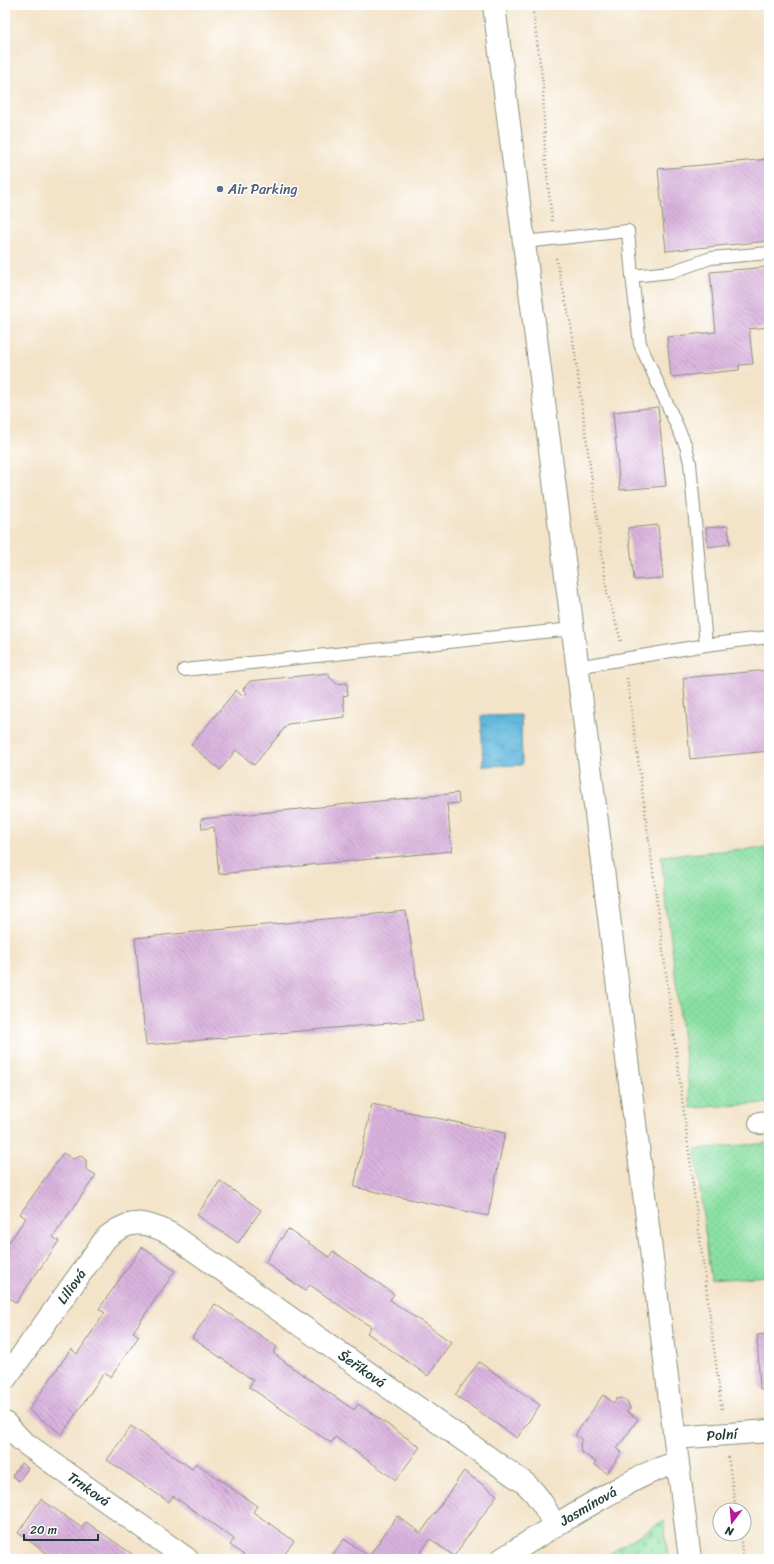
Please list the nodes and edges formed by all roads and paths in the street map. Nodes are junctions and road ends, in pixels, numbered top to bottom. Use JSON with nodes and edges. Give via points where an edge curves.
{"nodes":[{"id":1,"x":494,"y":5,"type":"edge"},
{"id":2,"x":532,"y":5,"type":"edge"},
{"id":3,"x":554,"y":239,"type":"junction"},
{"id":4,"x":524,"y":242,"type":"junction"},
{"id":5,"x":769,"y":253,"type":"edge"},
{"id":6,"x":632,"y":276,"type":"junction"},
{"id":7,"x":572,"y":629,"type":"junction"},
{"id":8,"x":769,"y":637,"type":"edge"},
{"id":9,"x":706,"y":645,"type":"junction"},
{"id":10,"x":624,"y":660,"type":"junction"},
{"id":11,"x":577,"y":667,"type":"junction"},
{"id":12,"x":184,"y":670,"type":"dead end"},
{"id":13,"x":156,"y":1226,"type":"joint"},
{"id":14,"x":5,"y":1379,"type":"edge"},
{"id":15,"x":723,"y":1418,"type":"dead end"},
{"id":16,"x":8,"y":1427,"type":"edge"},
{"id":17,"x":769,"y":1431,"type":"edge"},
{"id":18,"x":674,"y":1438,"type":"junction"},
{"id":19,"x":727,"y":1450,"type":"dead end"},
{"id":20,"x":678,"y":1463,"type":"junction"},
{"id":21,"x":735,"y":1502,"type":"edge"},
{"id":22,"x":554,"y":1525,"type":"junction"},
{"id":23,"x":741,"y":1542,"type":"edge"},
{"id":24,"x":187,"y":1559,"type":"edge"},
{"id":25,"x":502,"y":1559,"type":"edge"},
{"id":26,"x":690,"y":1559,"type":"edge"},
{"id":27,"x":743,"y":1559,"type":"edge"}],
"edges":[{"from":1,"to":4,"type":"street"},
{"from":2,"to":3,"type":"path","via":[[543,84],[545,154]]},
{"from":3,"to":4,"type":"lane"},
{"from":3,"to":6,"type":"lane","via":[[628,231]]},
{"from":3,"to":10,"type":"path","via":[[571,325],[607,592]]},
{"from":4,"to":7,"type":"street"},
{"from":5,"to":6,"type":"lane","via":[[711,258],[671,272]]},
{"from":6,"to":9,"type":"lane","via":[[640,344],[686,446],[690,463]]},
{"from":7,"to":11,"type":"street"},
{"from":7,"to":12,"type":"lane"},
{"from":8,"to":9,"type":"lane"},
{"from":9,"to":10,"type":"lane"},
{"from":10,"to":11,"type":"lane"},
{"from":10,"to":15,"type":"path"},
{"from":11,"to":18,"type":"street"},
{"from":13,"to":14,"type":"street","name":"Liliová","via":[[142,1222],[127,1225],[115,1230],[106,1238]]},
{"from":13,"to":22,"type":"street","name":"Šeříková","via":[[171,1234],[526,1484],[543,1503]]},
{"from":16,"to":24,"type":"street","name":"Trnková","via":[[22,1441]]},
{"from":17,"to":18,"type":"street","name":"Polní"},
{"from":18,"to":20,"type":"street"},
{"from":19,"to":21,"type":"path"},
{"from":20,"to":22,"type":"street","name":"Jasmínová","via":[[661,1467],[638,1478]]},
{"from":20,"to":26,"type":"street"},
{"from":22,"to":25,"type":"street","name":"Jasmínová"},
{"from":23,"to":27,"type":"path"}]}
